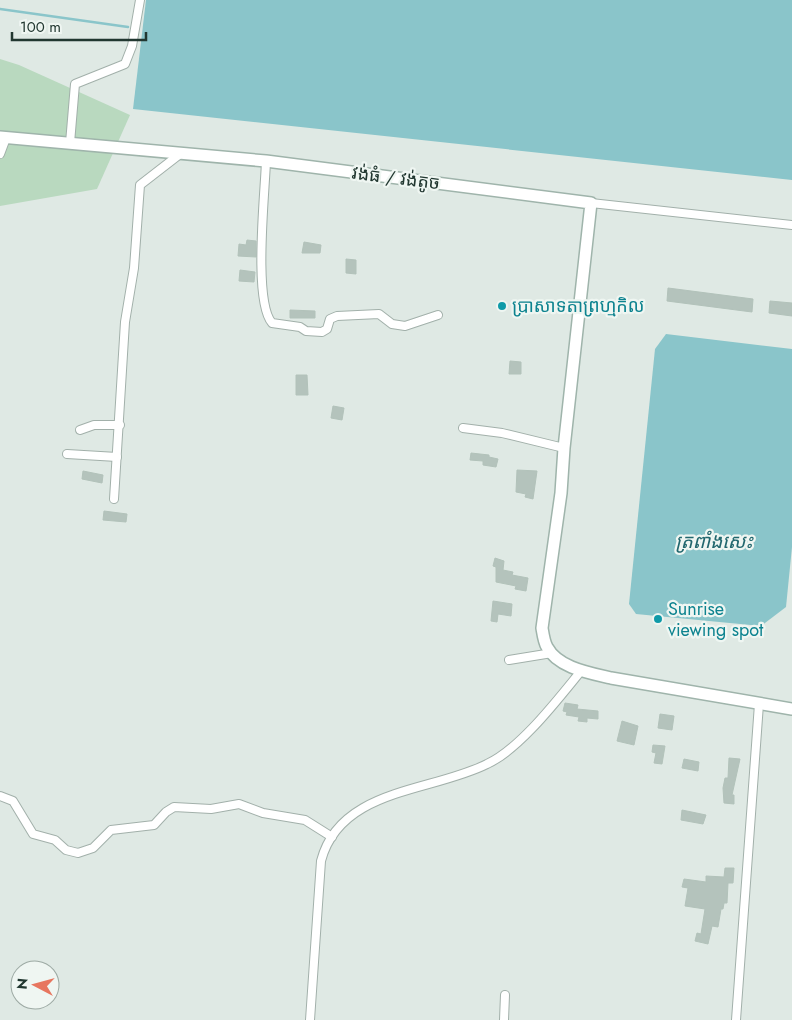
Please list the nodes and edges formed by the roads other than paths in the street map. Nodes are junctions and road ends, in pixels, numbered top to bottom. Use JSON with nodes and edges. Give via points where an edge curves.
{"nodes":[{"id":1,"x":140,"y":0,"type":"edge"},
{"id":2,"x":3,"y":138,"type":"edge"},
{"id":3,"x":70,"y":143,"type":"junction"},
{"id":4,"x":0,"y":154,"type":"edge"},
{"id":5,"x":180,"y":154,"type":"junction"},
{"id":6,"x":266,"y":161,"type":"junction"},
{"id":7,"x":591,"y":203,"type":"junction"},
{"id":8,"x":792,"y":225,"type":"edge"},
{"id":9,"x":438,"y":316,"type":"dead end"},
{"id":10,"x":120,"y":425,"type":"junction"},
{"id":11,"x":463,"y":428,"type":"dead end"},
{"id":12,"x":80,"y":430,"type":"dead end"},
{"id":13,"x":564,"y":448,"type":"junction"},
{"id":14,"x":66,"y":454,"type":"dead end"},
{"id":15,"x":117,"y":457,"type":"junction"},
{"id":16,"x":114,"y":498,"type":"dead end"},
{"id":17,"x":552,"y":653,"type":"junction"},
{"id":18,"x":509,"y":660,"type":"dead end"},
{"id":19,"x":581,"y":671,"type":"junction"},
{"id":20,"x":759,"y":704,"type":"junction"},
{"id":21,"x":792,"y":709,"type":"edge"},
{"id":22,"x":0,"y":796,"type":"edge"},
{"id":23,"x":332,"y":837,"type":"junction"},
{"id":24,"x":505,"y":995,"type":"dead end"},
{"id":25,"x":310,"y":1020,"type":"edge"},
{"id":26,"x":504,"y":1020,"type":"edge"},
{"id":27,"x":736,"y":1020,"type":"edge"}],
"edges":[{"from":1,"to":3,"type":"street","via":[[132,46],[125,64],[75,84]]},
{"from":2,"to":3,"type":"main road","name":"វង់ធំ / វង់តូច"},
{"from":2,"to":4,"type":"street"},
{"from":3,"to":5,"type":"main road","name":"វង់ធំ / វង់តូច"},
{"from":5,"to":6,"type":"main road","name":"វង់ធំ / វង់តូច"},
{"from":5,"to":10,"type":"street","via":[[140,185],[134,268],[125,322]]},
{"from":6,"to":7,"type":"main road","name":"វង់ធំ / វង់តូច"},
{"from":6,"to":9,"type":"street","via":[[262,276],[267,317],[272,323],[322,332],[327,329],[330,319],[336,316],[379,314],[392,324],[405,326]]},
{"from":7,"to":8,"type":"street","name":"វង់ធំ / វង់តូច"},
{"from":7,"to":13,"type":"main road"},
{"from":10,"to":12,"type":"street","via":[[94,425]]},
{"from":10,"to":15,"type":"street"},
{"from":11,"to":13,"type":"street","via":[[502,433]]},
{"from":13,"to":17,"type":"main road","via":[[542,628],[546,647]]},
{"from":14,"to":15,"type":"street"},
{"from":15,"to":16,"type":"street"},
{"from":17,"to":18,"type":"street"},
{"from":17,"to":19,"type":"main road"},
{"from":19,"to":20,"type":"main road"},
{"from":19,"to":23,"type":"street","via":[[528,733],[488,764],[373,802],[341,823]]},
{"from":20,"to":21,"type":"main road"},
{"from":20,"to":27,"type":"street"},
{"from":22,"to":23,"type":"street","via":[[13,800],[34,834],[55,840],[70,852],[78,853],[93,848],[111,830],[154,824],[174,807],[187,806],[211,809],[239,804],[305,820]]},
{"from":23,"to":25,"type":"street","via":[[321,861]]},
{"from":24,"to":26,"type":"street"}]}
